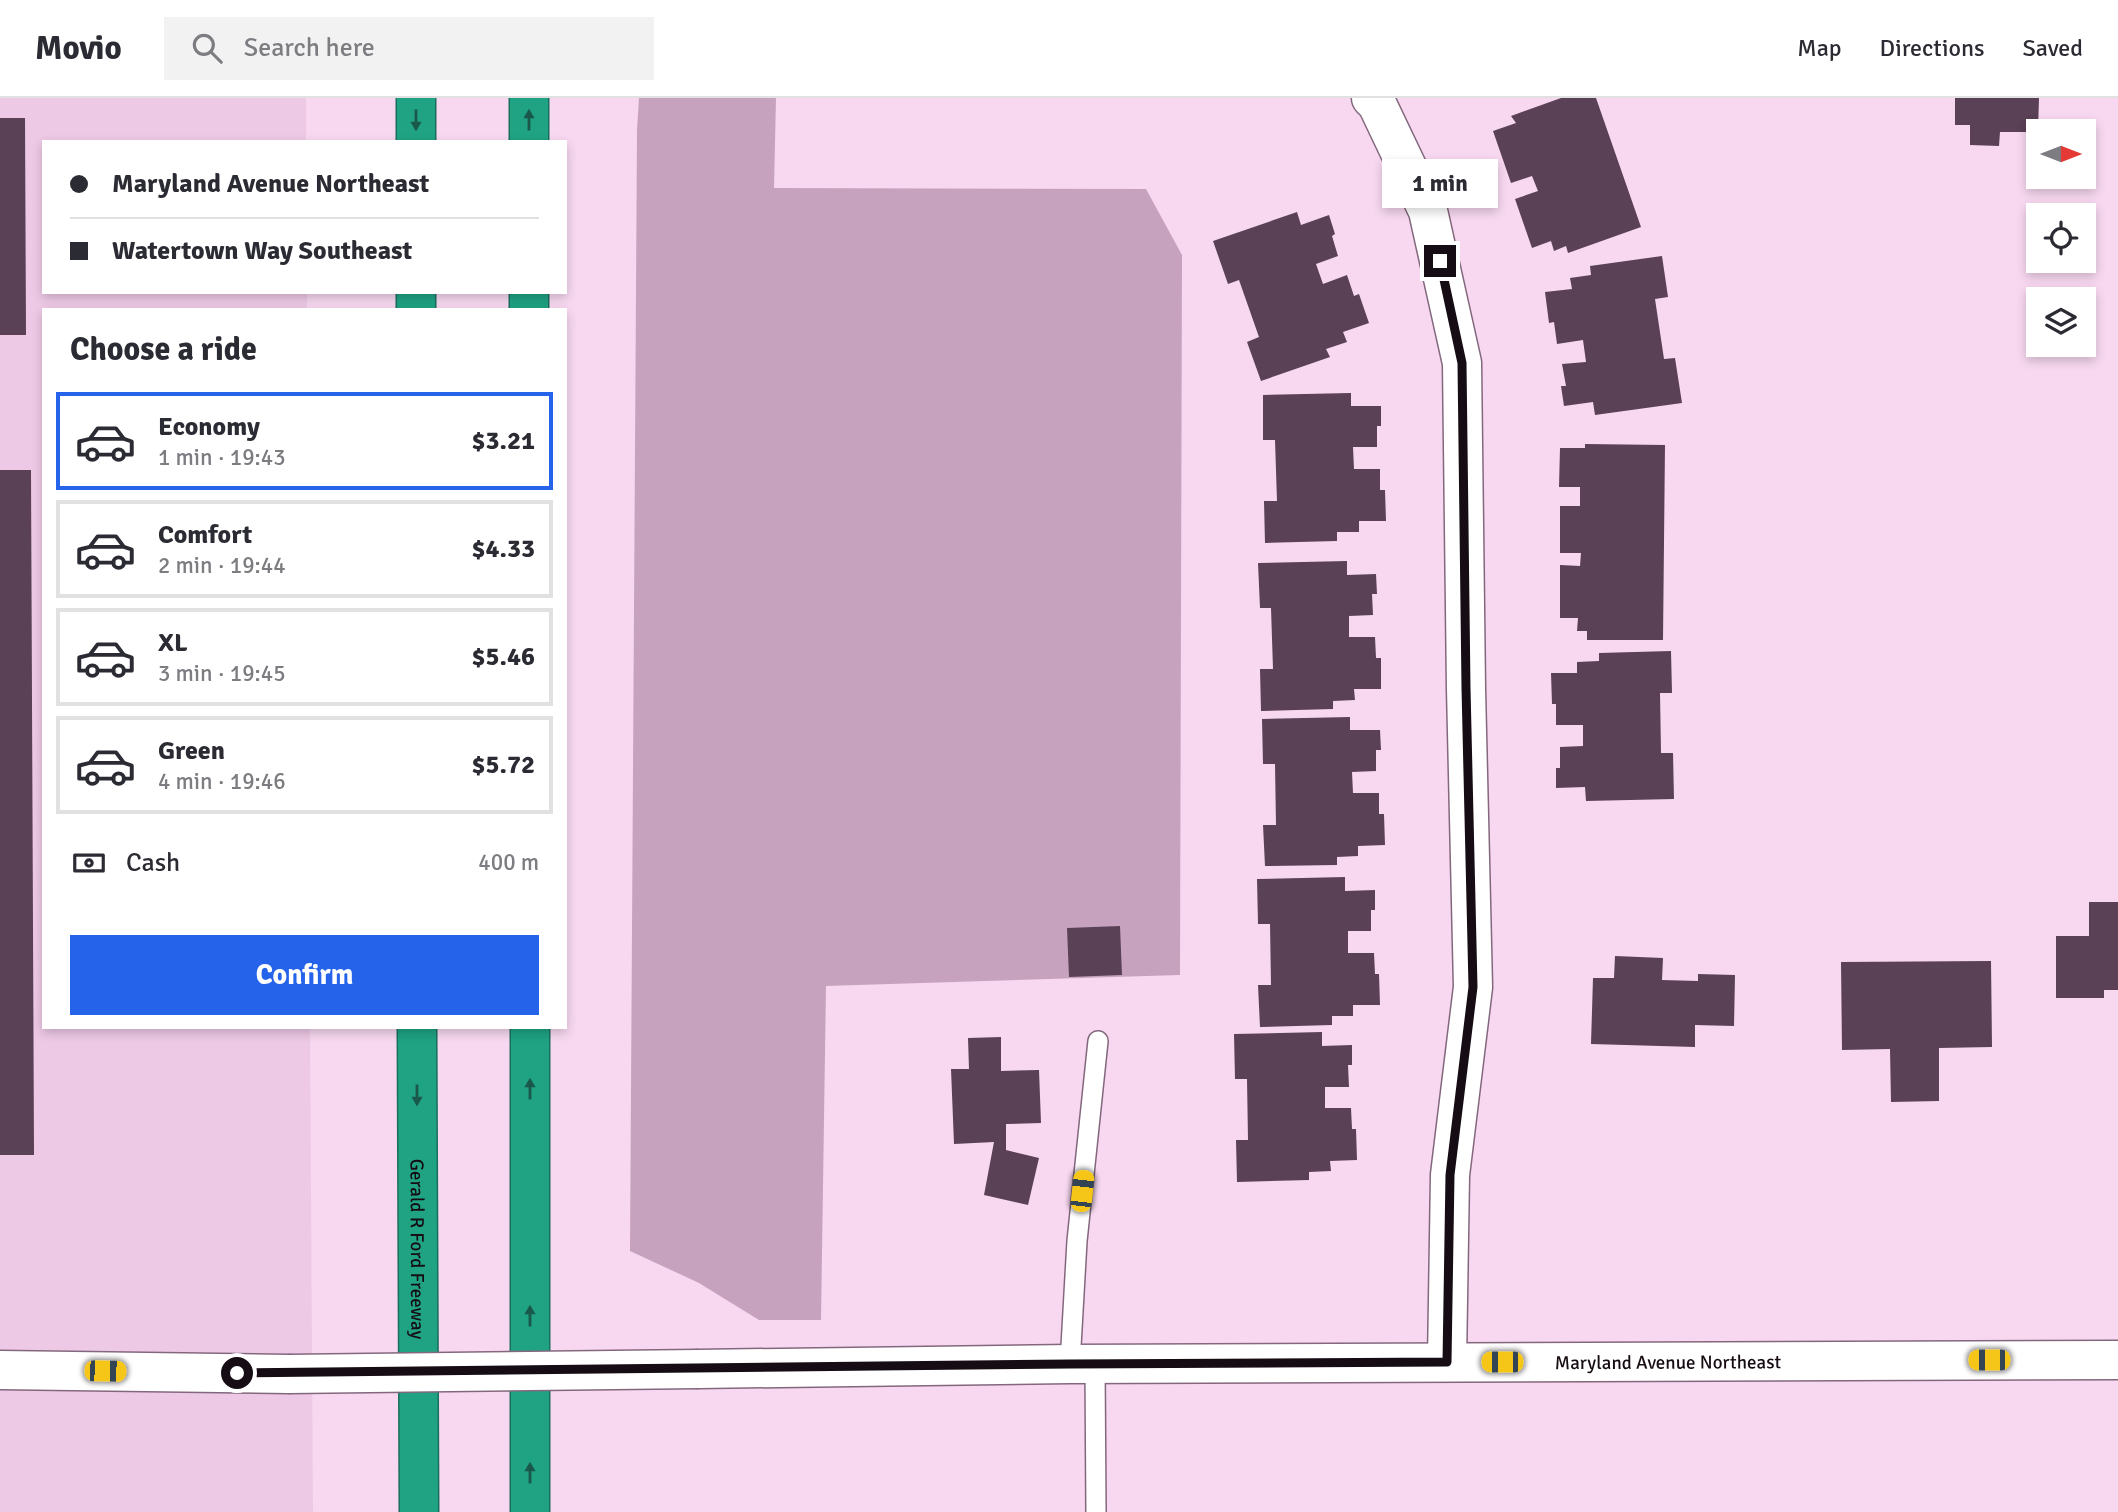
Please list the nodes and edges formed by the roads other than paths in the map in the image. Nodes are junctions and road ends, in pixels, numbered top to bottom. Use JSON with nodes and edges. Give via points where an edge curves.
{"nodes":[{"id":1,"x":416,"y":98,"type":"edge"},
{"id":2,"x":529,"y":98,"type":"edge"},
{"id":3,"x":1371,"y":98,"type":"edge"},
{"id":4,"x":416,"y":140,"type":"edge"},
{"id":5,"x":529,"y":140,"type":"edge"},
{"id":6,"x":416,"y":1029,"type":"edge"},
{"id":7,"x":530,"y":1029,"type":"edge"},
{"id":8,"x":1098,"y":1041,"type":"dead end"},
{"id":9,"x":417,"y":1258,"type":"junction"},
{"id":10,"x":2118,"y":1360,"type":"edge"},
{"id":11,"x":1447,"y":1362,"type":"junction"},
{"id":12,"x":1083,"y":1364,"type":"junction"},
{"id":13,"x":0,"y":1370,"type":"edge"},
{"id":14,"x":409,"y":1512,"type":"edge"},
{"id":15,"x":419,"y":1512,"type":"edge"},
{"id":16,"x":530,"y":1512,"type":"edge"},
{"id":17,"x":1096,"y":1512,"type":"edge"}],
"edges":[{"from":1,"to":4,"type":"highway","one_way":true},
{"from":5,"to":2,"type":"highway","one_way":true},
{"from":3,"to":11,"type":"street","via":[[1428,211],[1462,363],[1473,987],[1450,1175]]},
{"from":6,"to":9,"type":"highway","name":"Gerald R Ford Freeway","one_way":true},
{"from":16,"to":7,"type":"highway","one_way":true},
{"from":8,"to":12,"type":"lane","via":[[1077,1241]]},
{"from":9,"to":14,"type":"highway"},
{"from":9,"to":15,"type":"highway","name":"Gerald R Ford Freeway"},
{"from":10,"to":11,"type":"street","name":"Maryland Avenue Northeast"},
{"from":11,"to":12,"type":"street","name":"Maryland Avenue Northeast"},
{"from":12,"to":13,"type":"street","name":"Maryland Avenue Northeast","bridge":true,"via":[[289,1374]]},
{"from":12,"to":17,"type":"lane"}]}
